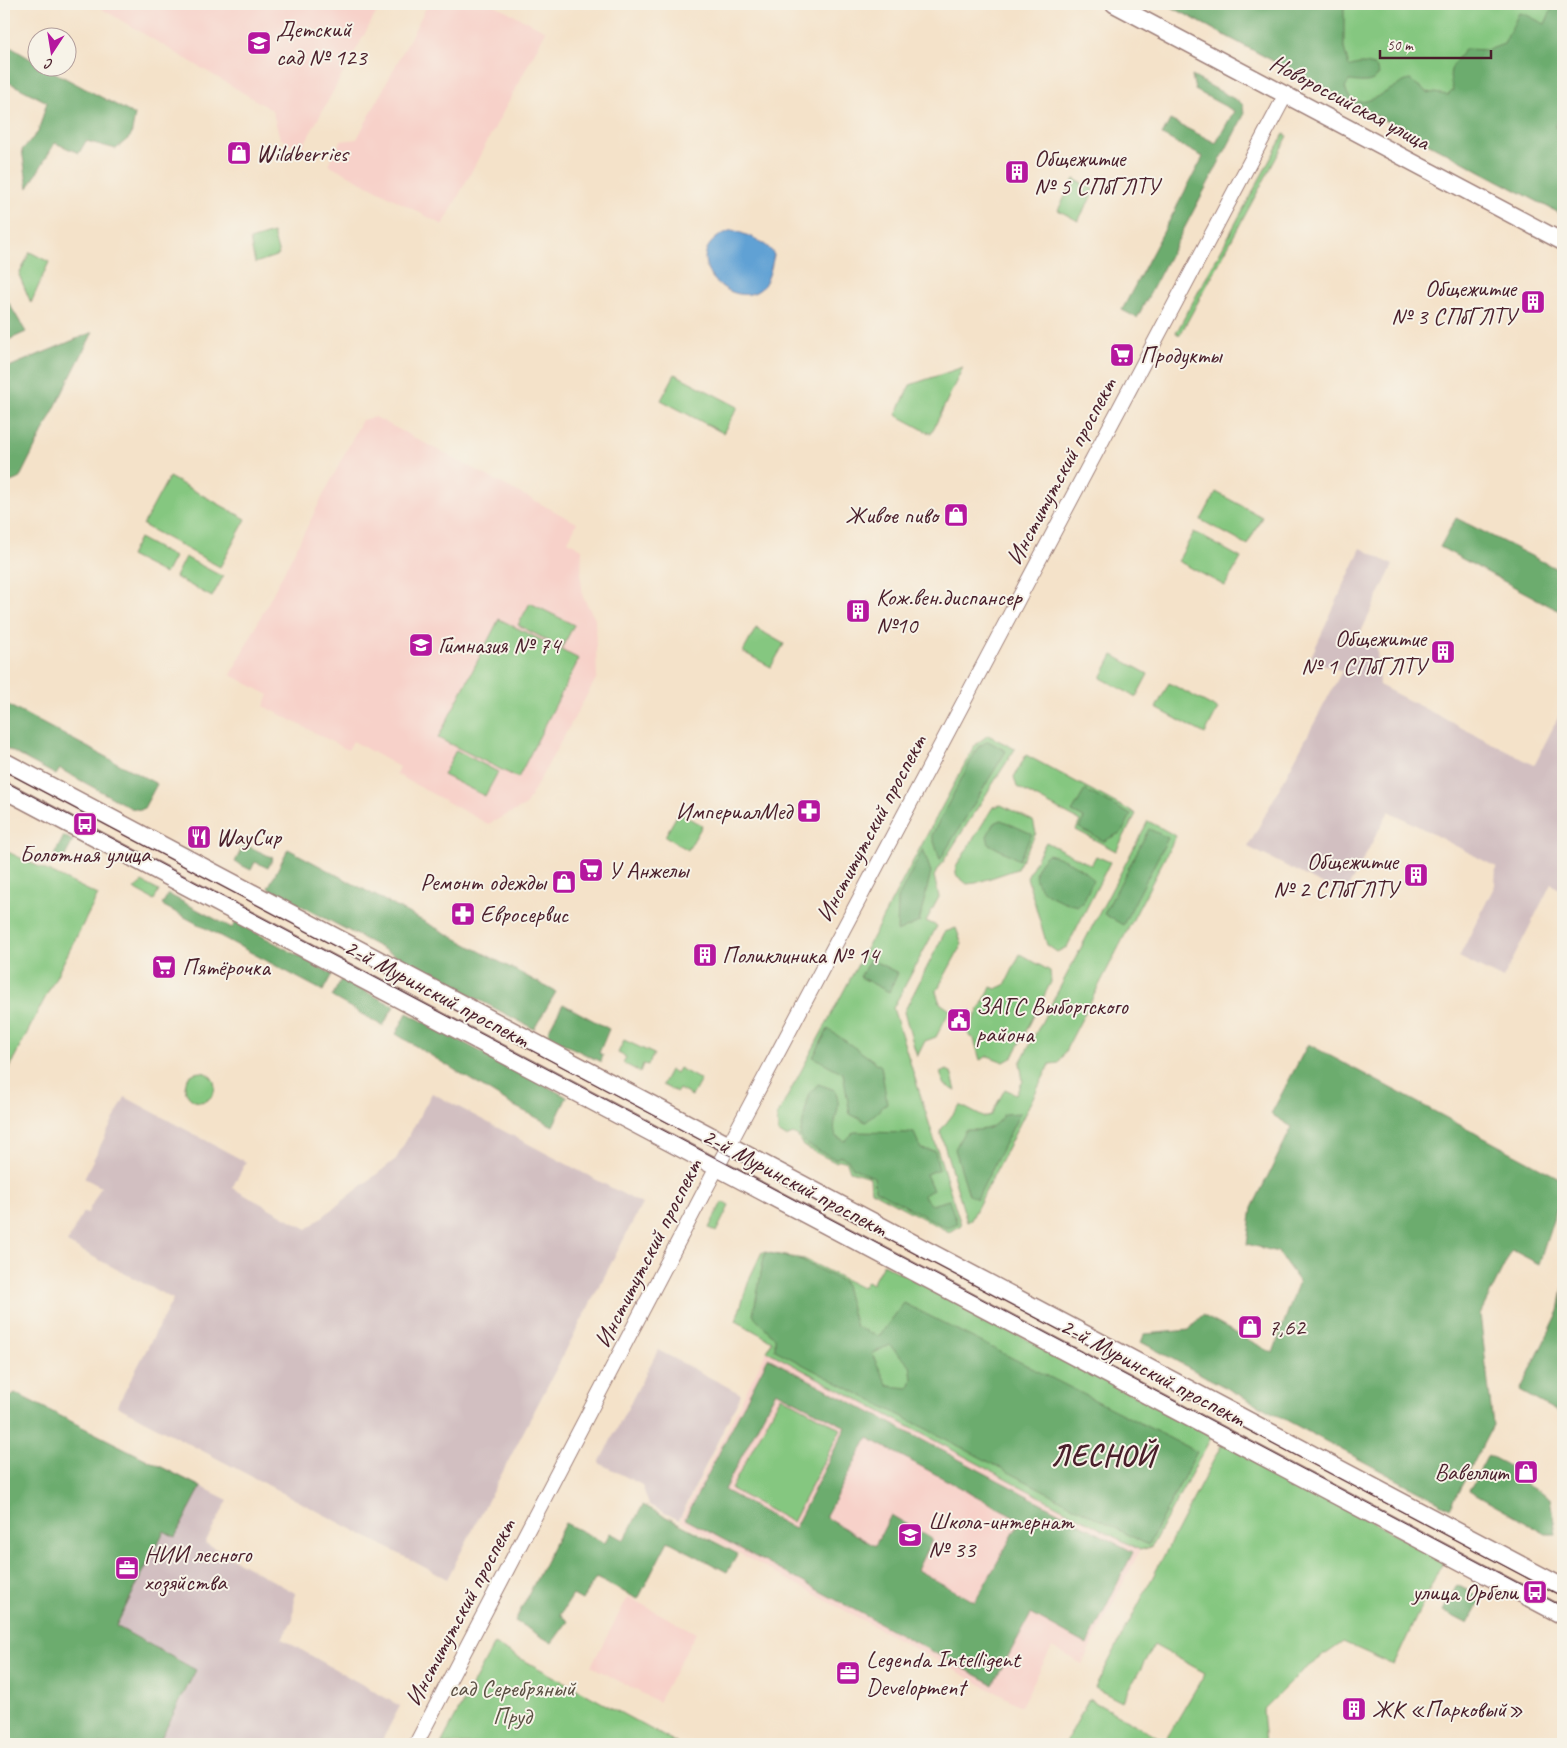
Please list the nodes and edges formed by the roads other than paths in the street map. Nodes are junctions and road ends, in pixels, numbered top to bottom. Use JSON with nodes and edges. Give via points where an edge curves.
{"nodes":[{"id":1,"x":1114,"y":4,"type":"edge"},
{"id":2,"x":1286,"y":94,"type":"junction"},
{"id":3,"x":1563,"y":242,"type":"edge"},
{"id":4,"x":4,"y":761,"type":"edge"},
{"id":5,"x":4,"y":790,"type":"edge"},
{"id":6,"x":729,"y":1146,"type":"junction"},
{"id":7,"x":717,"y":1168,"type":"junction"},
{"id":8,"x":1563,"y":1586,"type":"edge"},
{"id":9,"x":1563,"y":1616,"type":"edge"},
{"id":10,"x":416,"y":1744,"type":"edge"}],
"edges":[{"from":1,"to":2,"type":"main road","name":"Новороссийская улица"},
{"from":2,"to":3,"type":"main road","name":"Новороссийская улица"},
{"from":2,"to":6,"type":"street","name":"Институтский проспект"},
{"from":4,"to":6,"type":"main road","name":"2-й Муринский проспект"},
{"from":5,"to":7,"type":"main road","name":"2-й Муринский проспект"},
{"from":6,"to":7,"type":"street","name":"Институтский проспект"},
{"from":6,"to":8,"type":"main road","name":"2-й Муринский проспект"},
{"from":7,"to":9,"type":"main road","name":"2-й Муринский проспект"},
{"from":7,"to":10,"type":"street","name":"Институтский проспект"}]}
